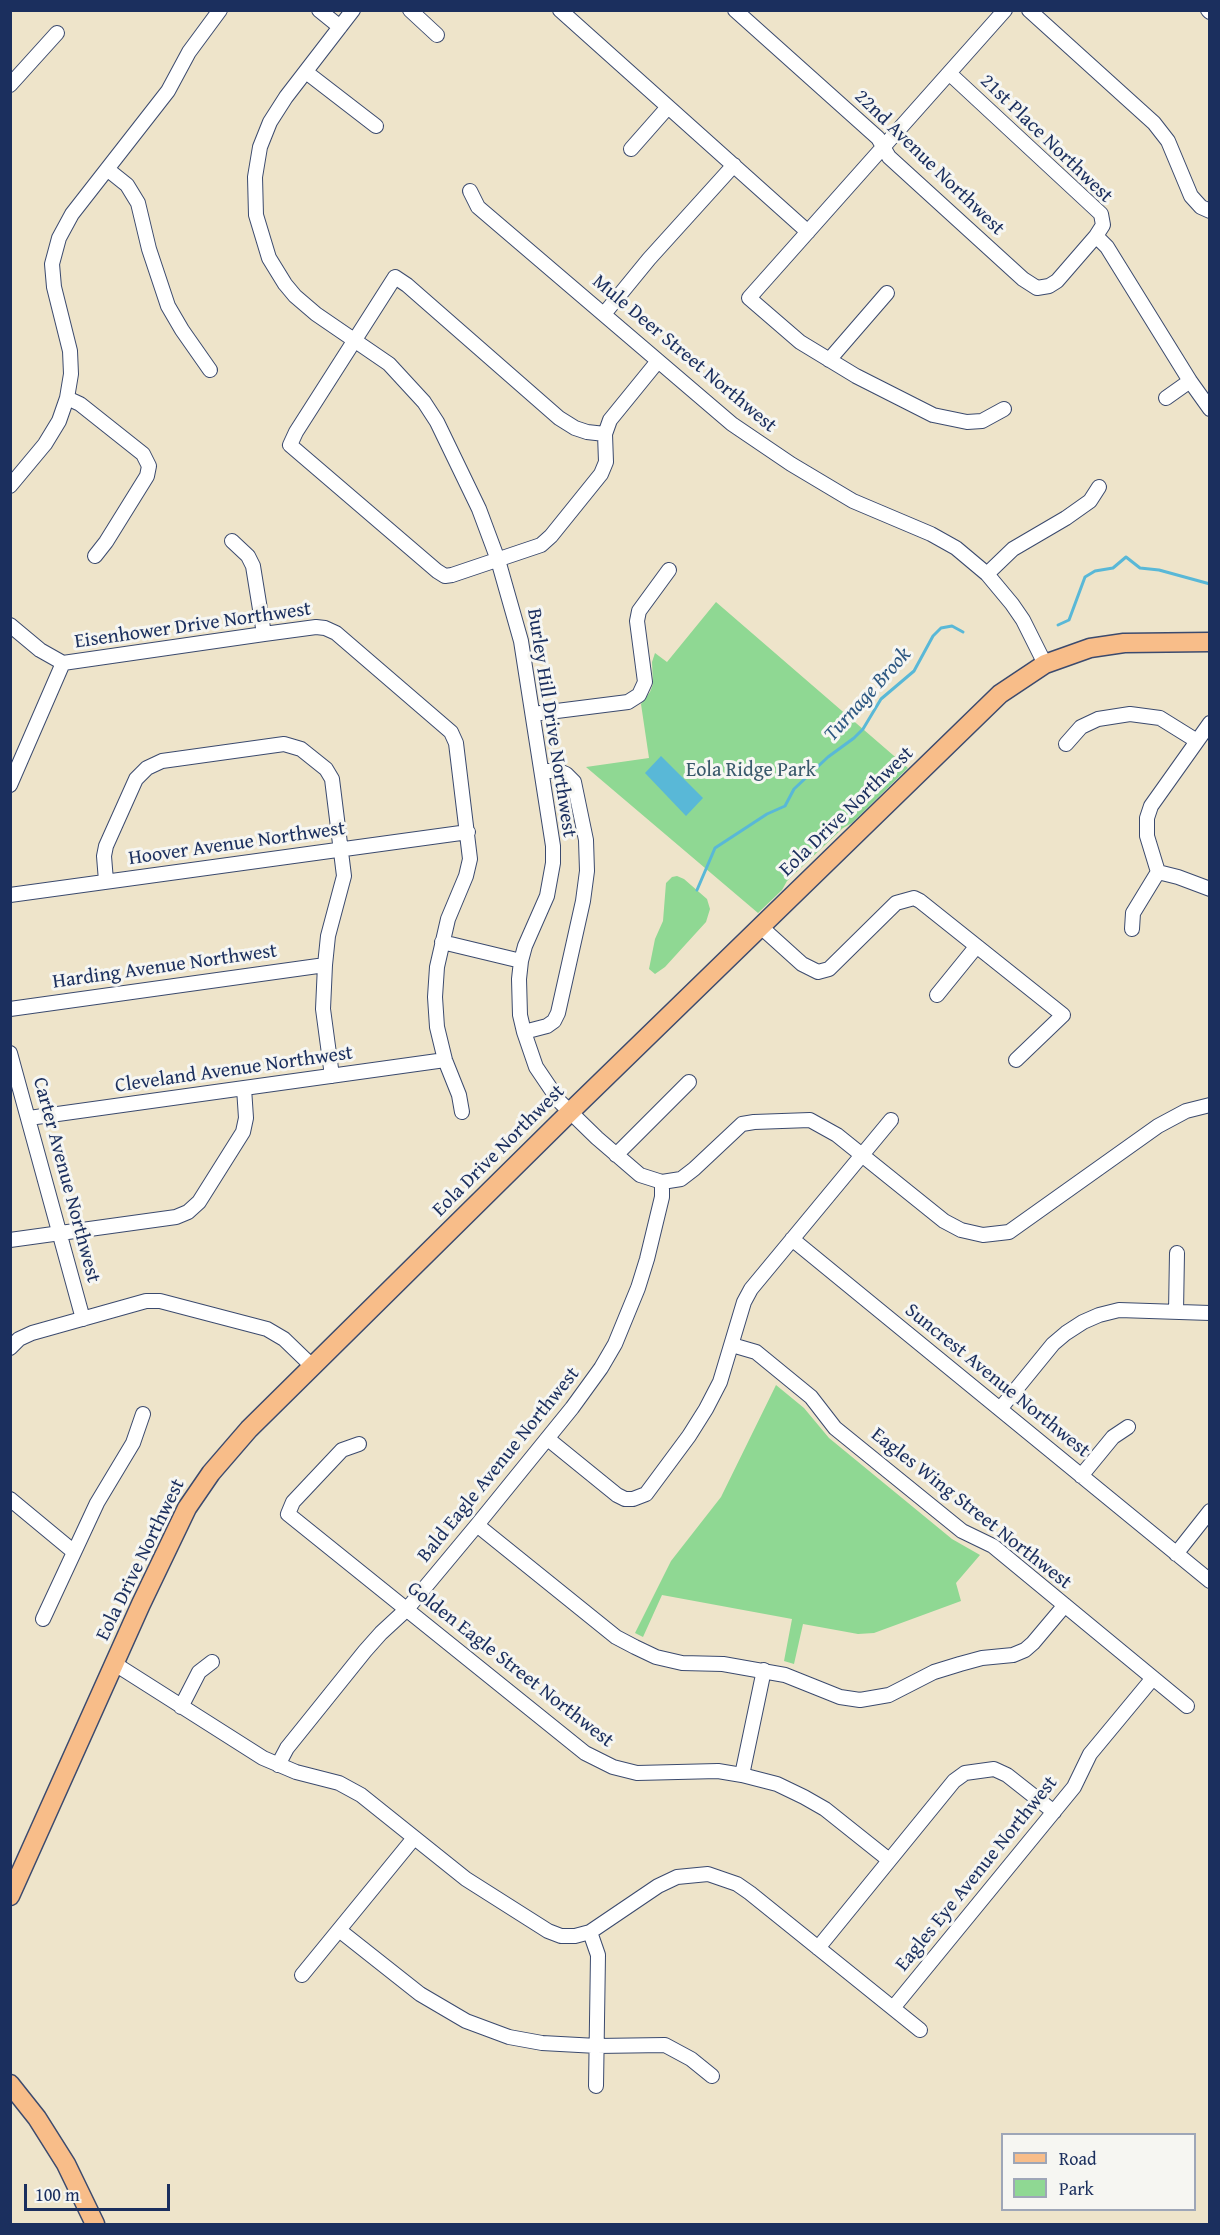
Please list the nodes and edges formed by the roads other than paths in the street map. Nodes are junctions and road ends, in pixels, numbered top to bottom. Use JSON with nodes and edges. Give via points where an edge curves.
{"nodes":[{"id":1,"x":220,"y":10,"type":"edge"},
{"id":2,"x":319,"y":10,"type":"edge"},
{"id":3,"x":353,"y":10,"type":"edge"},
{"id":4,"x":410,"y":10,"type":"edge"},
{"id":5,"x":560,"y":10,"type":"edge"},
{"id":6,"x":735,"y":10,"type":"edge"},
{"id":7,"x":1005,"y":10,"type":"edge"},
{"id":8,"x":1029,"y":10,"type":"edge"},
{"id":9,"x":340,"y":27,"type":"junction"},
{"id":10,"x":57,"y":33,"type":"dead end"},
{"id":11,"x":437,"y":35,"type":"dead end"},
{"id":12,"x":306,"y":72,"type":"junction"},
{"id":13,"x":949,"y":73,"type":"junction"},
{"id":14,"x":10,"y":85,"type":"edge"},
{"id":15,"x":668,"y":106,"type":"junction"},
{"id":16,"x":376,"y":126,"type":"dead end"},
{"id":17,"x":883,"y":147,"type":"junction"},
{"id":18,"x":631,"y":149,"type":"dead end"},
{"id":19,"x":734,"y":165,"type":"junction"},
{"id":20,"x":107,"y":169,"type":"junction"},
{"id":21,"x":470,"y":190,"type":"dead end"},
{"id":22,"x":1209,"y":211,"type":"edge"},
{"id":23,"x":808,"y":232,"type":"junction"},
{"id":24,"x":1096,"y":236,"type":"junction"},
{"id":25,"x":887,"y":293,"type":"dead end"},
{"id":26,"x":604,"y":314,"type":"junction"},
{"id":27,"x":355,"y":340,"type":"junction"},
{"id":28,"x":829,"y":360,"type":"junction"},
{"id":29,"x":658,"y":361,"type":"junction"},
{"id":30,"x":210,"y":370,"type":"dead end"},
{"id":31,"x":1190,"y":381,"type":"junction"},
{"id":32,"x":67,"y":398,"type":"junction"},
{"id":33,"x":1166,"y":398,"type":"dead end"},
{"id":34,"x":1004,"y":409,"type":"dead end"},
{"id":35,"x":1209,"y":409,"type":"edge"},
{"id":36,"x":605,"y":434,"type":"junction"},
{"id":37,"x":10,"y":486,"type":"edge"},
{"id":38,"x":1099,"y":487,"type":"dead end"},
{"id":39,"x":232,"y":541,"type":"dead end"},
{"id":40,"x":95,"y":556,"type":"dead end"},
{"id":41,"x":498,"y":560,"type":"junction"},
{"id":42,"x":669,"y":570,"type":"dead end"},
{"id":43,"x":987,"y":574,"type":"junction"},
{"id":44,"x":10,"y":625,"type":"edge"},
{"id":45,"x":264,"y":634,"type":"junction"},
{"id":46,"x":1209,"y":642,"type":"edge"},
{"id":47,"x":63,"y":663,"type":"junction"},
{"id":48,"x":1045,"y":664,"type":"junction"},
{"id":49,"x":533,"y":714,"type":"junction"},
{"id":50,"x":1209,"y":723,"type":"edge"},
{"id":51,"x":1197,"y":741,"type":"junction"},
{"id":52,"x":1066,"y":744,"type":"dead end"},
{"id":53,"x":542,"y":771,"type":"junction"},
{"id":54,"x":10,"y":785,"type":"edge"},
{"id":55,"x":468,"y":832,"type":"junction"},
{"id":56,"x":342,"y":849,"type":"junction"},
{"id":57,"x":1158,"y":872,"type":"junction"},
{"id":58,"x":106,"y":881,"type":"junction"},
{"id":59,"x":1209,"y":889,"type":"edge"},
{"id":60,"x":10,"y":895,"type":"edge"},
{"id":61,"x":761,"y":927,"type":"junction"},
{"id":62,"x":1132,"y":929,"type":"dead end"},
{"id":63,"x":442,"y":942,"type":"junction"},
{"id":64,"x":976,"y":947,"type":"junction"},
{"id":65,"x":521,"y":961,"type":"junction"},
{"id":66,"x":325,"y":964,"type":"junction"},
{"id":67,"x":937,"y":995,"type":"dead end"},
{"id":68,"x":10,"y":1009,"type":"edge"},
{"id":69,"x":524,"y":1032,"type":"junction"},
{"id":70,"x":10,"y":1053,"type":"edge"},
{"id":71,"x":445,"y":1060,"type":"junction"},
{"id":72,"x":1016,"y":1060,"type":"dead end"},
{"id":73,"x":332,"y":1076,"type":"junction"},
{"id":74,"x":689,"y":1082,"type":"dead end"},
{"id":75,"x":244,"y":1088,"type":"junction"},
{"id":76,"x":1209,"y":1105,"type":"edge"},
{"id":77,"x":462,"y":1112,"type":"dead end"},
{"id":78,"x":570,"y":1112,"type":"junction"},
{"id":79,"x":29,"y":1118,"type":"junction"},
{"id":80,"x":891,"y":1120,"type":"dead end"},
{"id":81,"x":616,"y":1155,"type":"junction"},
{"id":82,"x":862,"y":1155,"type":"junction"},
{"id":83,"x":662,"y":1182,"type":"junction"},
{"id":84,"x":60,"y":1233,"type":"junction"},
{"id":85,"x":792,"y":1239,"type":"junction"},
{"id":86,"x":10,"y":1240,"type":"edge"},
{"id":87,"x":1178,"y":1253,"type":"dead end"},
{"id":88,"x":1176,"y":1312,"type":"junction"},
{"id":89,"x":1209,"y":1313,"type":"edge"},
{"id":90,"x":83,"y":1319,"type":"junction"},
{"id":91,"x":732,"y":1345,"type":"junction"},
{"id":92,"x":10,"y":1348,"type":"edge"},
{"id":93,"x":313,"y":1367,"type":"junction"},
{"id":94,"x":1000,"y":1409,"type":"junction"},
{"id":95,"x":143,"y":1414,"type":"dead end"},
{"id":96,"x":1128,"y":1427,"type":"dead end"},
{"id":97,"x":548,"y":1439,"type":"junction"},
{"id":98,"x":359,"y":1444,"type":"dead end"},
{"id":99,"x":1081,"y":1476,"type":"junction"},
{"id":100,"x":10,"y":1499,"type":"edge"},
{"id":101,"x":1209,"y":1511,"type":"edge"},
{"id":102,"x":477,"y":1525,"type":"junction"},
{"id":103,"x":74,"y":1552,"type":"junction"},
{"id":104,"x":1176,"y":1554,"type":"junction"},
{"id":105,"x":1209,"y":1581,"type":"edge"},
{"id":106,"x":1065,"y":1605,"type":"junction"},
{"id":107,"x":406,"y":1609,"type":"junction"},
{"id":108,"x":44,"y":1619,"type":"dead end"},
{"id":109,"x":212,"y":1662,"type":"dead end"},
{"id":110,"x":115,"y":1664,"type":"junction"},
{"id":111,"x":764,"y":1670,"type":"junction"},
{"id":112,"x":1153,"y":1678,"type":"junction"},
{"id":113,"x":1187,"y":1706,"type":"dead end"},
{"id":114,"x":181,"y":1707,"type":"junction"},
{"id":115,"x":278,"y":1765,"type":"junction"},
{"id":116,"x":742,"y":1775,"type":"junction"},
{"id":117,"x":1053,"y":1812,"type":"junction"},
{"id":118,"x":414,"y":1838,"type":"junction"},
{"id":119,"x":889,"y":1860,"type":"junction"},
{"id":120,"x":10,"y":1896,"type":"edge"},
{"id":121,"x":339,"y":1930,"type":"junction"},
{"id":122,"x":590,"y":1932,"type":"junction"},
{"id":123,"x":818,"y":1948,"type":"junction"},
{"id":124,"x":302,"y":1975,"type":"dead end"},
{"id":125,"x":893,"y":2008,"type":"junction"},
{"id":126,"x":920,"y":2030,"type":"dead end"},
{"id":127,"x":597,"y":2046,"type":"junction"},
{"id":128,"x":712,"y":2076,"type":"dead end"},
{"id":129,"x":10,"y":2084,"type":"edge"},
{"id":130,"x":596,"y":2086,"type":"dead end"},
{"id":131,"x":95,"y":2224,"type":"edge"}],
"edges":[{"from":1,"to":20,"type":"street","via":[[193,46],[168,91]]},
{"from":2,"to":9,"type":"street"},
{"from":3,"to":9,"type":"street","name":"Burley Hill Drive Northwest"},
{"from":4,"to":11,"type":"street"},
{"from":5,"to":15,"type":"street"},
{"from":6,"to":17,"type":"street","name":"22nd Avenue Northwest","via":[[878,138]]},
{"from":7,"to":13,"type":"street"},
{"from":8,"to":22,"type":"street","via":[[1154,123],[1168,141],[1191,196]]},
{"from":9,"to":12,"type":"street","name":"Burley Hill Drive Northwest"},
{"from":10,"to":14,"type":"street"},
{"from":12,"to":16,"type":"street"},
{"from":12,"to":27,"type":"street","name":"Burley Hill Drive Northwest","via":[[277,109],[265,134],[255,177],[256,215],[269,258],[285,284],[310,310]]},
{"from":13,"to":17,"type":"street"},
{"from":13,"to":24,"type":"street","name":"21st Place Northwest","via":[[1101,214],[1103,225]]},
{"from":15,"to":18,"type":"street"},
{"from":15,"to":19,"type":"street"},
{"from":17,"to":23,"type":"street"},
{"from":17,"to":24,"type":"street","name":"22nd Avenue Northwest","via":[[888,157],[1037,288],[1056,281]]},
{"from":19,"to":23,"type":"street"},
{"from":19,"to":26,"type":"street"},
{"from":20,"to":30,"type":"street","via":[[127,185],[138,203],[168,306]]},
{"from":20,"to":32,"type":"street","via":[[72,214],[59,237],[52,264],[70,351]]},
{"from":21,"to":26,"type":"street","name":"Mule Deer Street Northwest","via":[[478,207]]},
{"from":23,"to":28,"type":"street","via":[[749,298],[790,334]]},
{"from":24,"to":31,"type":"street","via":[[1107,247]]},
{"from":25,"to":28,"type":"street"},
{"from":26,"to":29,"type":"street","name":"Mule Deer Street Northwest"},
{"from":27,"to":36,"type":"street","via":[[395,277],[559,418],[575,428]]},
{"from":27,"to":41,"type":"street","name":"Burley Hill Drive Northwest","via":[[401,376],[424,402],[479,509]]},
{"from":27,"to":41,"type":"street","via":[[290,445],[445,576]]},
{"from":28,"to":34,"type":"street","via":[[933,415],[954,421],[982,421]]},
{"from":29,"to":36,"type":"street","via":[[614,414]]},
{"from":29,"to":43,"type":"street","name":"Mule Deer Street Northwest","via":[[732,424],[790,464],[854,501],[932,534]]},
{"from":31,"to":33,"type":"street"},
{"from":31,"to":35,"type":"street"},
{"from":32,"to":37,"type":"street","via":[[45,444]]},
{"from":32,"to":40,"type":"street","via":[[143,454],[149,466],[147,476]]},
{"from":36,"to":41,"type":"street","via":[[606,462],[601,474],[551,536],[541,545]]},
{"from":38,"to":43,"type":"street","via":[[1090,501],[1013,549]]},
{"from":39,"to":45,"type":"street","via":[[253,566]]},
{"from":41,"to":49,"type":"street","name":"Burley Hill Drive Northwest","via":[[516,617]]},
{"from":42,"to":49,"type":"street","via":[[639,610],[645,682],[639,696],[628,702]]},
{"from":43,"to":48,"type":"street","name":"Mule Deer Street Northwest","via":[[1012,604]]},
{"from":44,"to":47,"type":"street","name":"Eisenhower Drive Northwest"},
{"from":45,"to":47,"type":"street","name":"Eisenhower Drive Northwest"},
{"from":45,"to":55,"type":"street","name":"Eisenhower Drive Northwest","via":[[316,627],[336,633],[444,724],[456,743]]},
{"from":46,"to":48,"type":"main road","name":"Eola Drive Northwest","via":[[1106,645]]},
{"from":47,"to":54,"type":"street"},
{"from":48,"to":61,"type":"main road","name":"Eola Drive Northwest","via":[[1000,694]]},
{"from":49,"to":53,"type":"street","name":"Burley Hill Drive Northwest"},
{"from":50,"to":51,"type":"street"},
{"from":51,"to":52,"type":"street","via":[[1160,718],[1130,714],[1098,719],[1081,727]]},
{"from":51,"to":57,"type":"street","via":[[1156,796],[1147,818],[1146,836]]},
{"from":53,"to":65,"type":"street","name":"Burley Hill Drive Northwest","via":[[553,863],[547,896]]},
{"from":53,"to":69,"type":"street","via":[[559,771],[574,782],[586,840],[587,871],[558,1013],[548,1026]]},
{"from":55,"to":56,"type":"street","name":"Hoover Avenue Northwest"},
{"from":55,"to":63,"type":"street","name":"Eisenhower Drive Northwest","via":[[471,859]]},
{"from":56,"to":58,"type":"street","name":"Hoover Avenue Northwest"},
{"from":56,"to":58,"type":"street","via":[[332,778],[301,749],[284,744],[162,761],[147,768],[136,779],[106,846]]},
{"from":56,"to":66,"type":"street","via":[[344,876]]},
{"from":57,"to":59,"type":"street"},
{"from":57,"to":62,"type":"street","via":[[1133,913]]},
{"from":58,"to":60,"type":"street","name":"Hoover Avenue Northwest"},
{"from":61,"to":64,"type":"street","via":[[802,964],[818,972],[829,969],[896,903],[914,898]]},
{"from":61,"to":78,"type":"main road","name":"Eola Drive Northwest"},
{"from":63,"to":65,"type":"street"},
{"from":63,"to":71,"type":"street","name":"Eisenhower Drive Northwest","via":[[435,997]]},
{"from":64,"to":67,"type":"street"},
{"from":64,"to":72,"type":"street","via":[[1063,1015]]},
{"from":65,"to":69,"type":"street","name":"Burley Hill Drive Northwest","via":[[519,997]]},
{"from":66,"to":68,"type":"street","name":"Harding Avenue Northwest"},
{"from":66,"to":73,"type":"street","via":[[323,1009]]},
{"from":69,"to":78,"type":"street","name":"Burley Hill Drive Northwest","via":[[536,1067]]},
{"from":70,"to":79,"type":"street","name":"Carter Avenue Northwest"},
{"from":71,"to":73,"type":"street","name":"Cleveland Avenue Northwest"},
{"from":71,"to":77,"type":"street","name":"Eisenhower Drive Northwest"},
{"from":73,"to":75,"type":"street","name":"Cleveland Avenue Northwest"},
{"from":74,"to":81,"type":"street"},
{"from":75,"to":79,"type":"street","name":"Cleveland Avenue Northwest"},
{"from":75,"to":84,"type":"street","via":[[243,1132],[199,1202],[188,1212]]},
{"from":76,"to":82,"type":"street","via":[[1186,1111],[1158,1126],[1009,1232],[982,1235],[961,1230],[944,1221]]},
{"from":78,"to":81,"type":"street","name":"Burley Hill Drive Northwest"},
{"from":78,"to":93,"type":"main road","name":"Eola Drive Northwest"},
{"from":79,"to":84,"type":"street","name":"Carter Avenue Northwest"},
{"from":80,"to":82,"type":"street"},
{"from":81,"to":83,"type":"street","name":"Burley Hill Drive Northwest","via":[[640,1175]]},
{"from":82,"to":83,"type":"street","via":[[828,1128],[810,1120],[754,1122],[737,1127],[681,1179]]},
{"from":82,"to":85,"type":"street"},
{"from":83,"to":97,"type":"street","name":"Bald Eagle Avenue Northwest","via":[[647,1259],[629,1313],[587,1390]]},
{"from":84,"to":86,"type":"street"},
{"from":84,"to":90,"type":"street","name":"Carter Avenue Northwest"},
{"from":85,"to":91,"type":"street","via":[[751,1289]]},
{"from":85,"to":94,"type":"street","name":"Suncrest Avenue Northwest"},
{"from":87,"to":88,"type":"street"},
{"from":88,"to":89,"type":"street"},
{"from":88,"to":94,"type":"street","via":[[1119,1310],[1083,1322],[1053,1344]]},
{"from":90,"to":92,"type":"street","via":[[32,1333]]},
{"from":90,"to":93,"type":"street","via":[[146,1301],[160,1301],[267,1329],[284,1338]]},
{"from":91,"to":97,"type":"street","via":[[720,1382],[689,1436],[646,1494],[633,1499],[617,1495]]},
{"from":91,"to":106,"type":"street","name":"Eagles Wing Street Northwest","via":[[756,1352],[811,1397],[835,1428],[880,1465],[962,1532],[993,1546]]},
{"from":93,"to":110,"type":"main road","name":"Eola Drive Northwest","via":[[238,1441],[196,1495],[172,1538]]},
{"from":94,"to":99,"type":"street","name":"Suncrest Avenue Northwest"},
{"from":95,"to":103,"type":"street","via":[[133,1443],[97,1503]]},
{"from":96,"to":99,"type":"street","via":[[1113,1437]]},
{"from":97,"to":102,"type":"street","name":"Bald Eagle Avenue Northwest"},
{"from":98,"to":107,"type":"street","name":"Golden Eagle Street Northwest","via":[[342,1450],[293,1502],[288,1514]]},
{"from":99,"to":104,"type":"street","name":"Suncrest Avenue Northwest"},
{"from":100,"to":103,"type":"street"},
{"from":101,"to":104,"type":"street"},
{"from":102,"to":107,"type":"street","name":"Bald Eagle Avenue Northwest"},
{"from":102,"to":111,"type":"street","via":[[616,1638],[656,1657],[682,1663]]},
{"from":103,"to":108,"type":"street"},
{"from":104,"to":105,"type":"street","name":"Suncrest Avenue Northwest"},
{"from":106,"to":111,"type":"street","via":[[1025,1650],[934,1672],[889,1695],[860,1701],[840,1697]]},
{"from":106,"to":112,"type":"street","name":"Eagles Wing Street Northwest"},
{"from":107,"to":115,"type":"street","name":"Bald Eagle Avenue Northwest","via":[[365,1652],[287,1748]]},
{"from":107,"to":116,"type":"street","name":"Golden Eagle Street Northwest","via":[[597,1760],[637,1773],[692,1770]]},
{"from":109,"to":114,"type":"street","via":[[199,1672]]},
{"from":110,"to":114,"type":"street"},
{"from":110,"to":120,"type":"main road","name":"Eola Drive Northwest"},
{"from":111,"to":116,"type":"street"},
{"from":112,"to":113,"type":"street","name":"Eagles Wing Street Northwest"},
{"from":112,"to":117,"type":"street","name":"Eagles Eye Avenue Northwest","via":[[1090,1754],[1074,1787]]},
{"from":114,"to":115,"type":"street"},
{"from":115,"to":118,"type":"street","via":[[339,1783],[362,1795]]},
{"from":116,"to":119,"type":"street","name":"Golden Eagle Street Northwest","via":[[777,1784],[825,1809]]},
{"from":117,"to":119,"type":"street","via":[[994,1769],[964,1773]]},
{"from":117,"to":125,"type":"street","name":"Eagles Eye Avenue Northwest"},
{"from":118,"to":121,"type":"street"},
{"from":118,"to":122,"type":"street","via":[[466,1879],[548,1931],[561,1936]]},
{"from":119,"to":123,"type":"street"},
{"from":121,"to":124,"type":"street"},
{"from":121,"to":127,"type":"street","via":[[420,1994],[466,2021],[509,2037]]},
{"from":122,"to":123,"type":"street","via":[[658,1886],[677,1877],[708,1874],[737,1884]]},
{"from":122,"to":127,"type":"street","via":[[598,1955]]},
{"from":123,"to":125,"type":"street"},
{"from":125,"to":126,"type":"street"},
{"from":127,"to":128,"type":"street","via":[[665,2045]]},
{"from":127,"to":130,"type":"street"},
{"from":129,"to":131,"type":"main road","via":[[66,2164]]}]}
